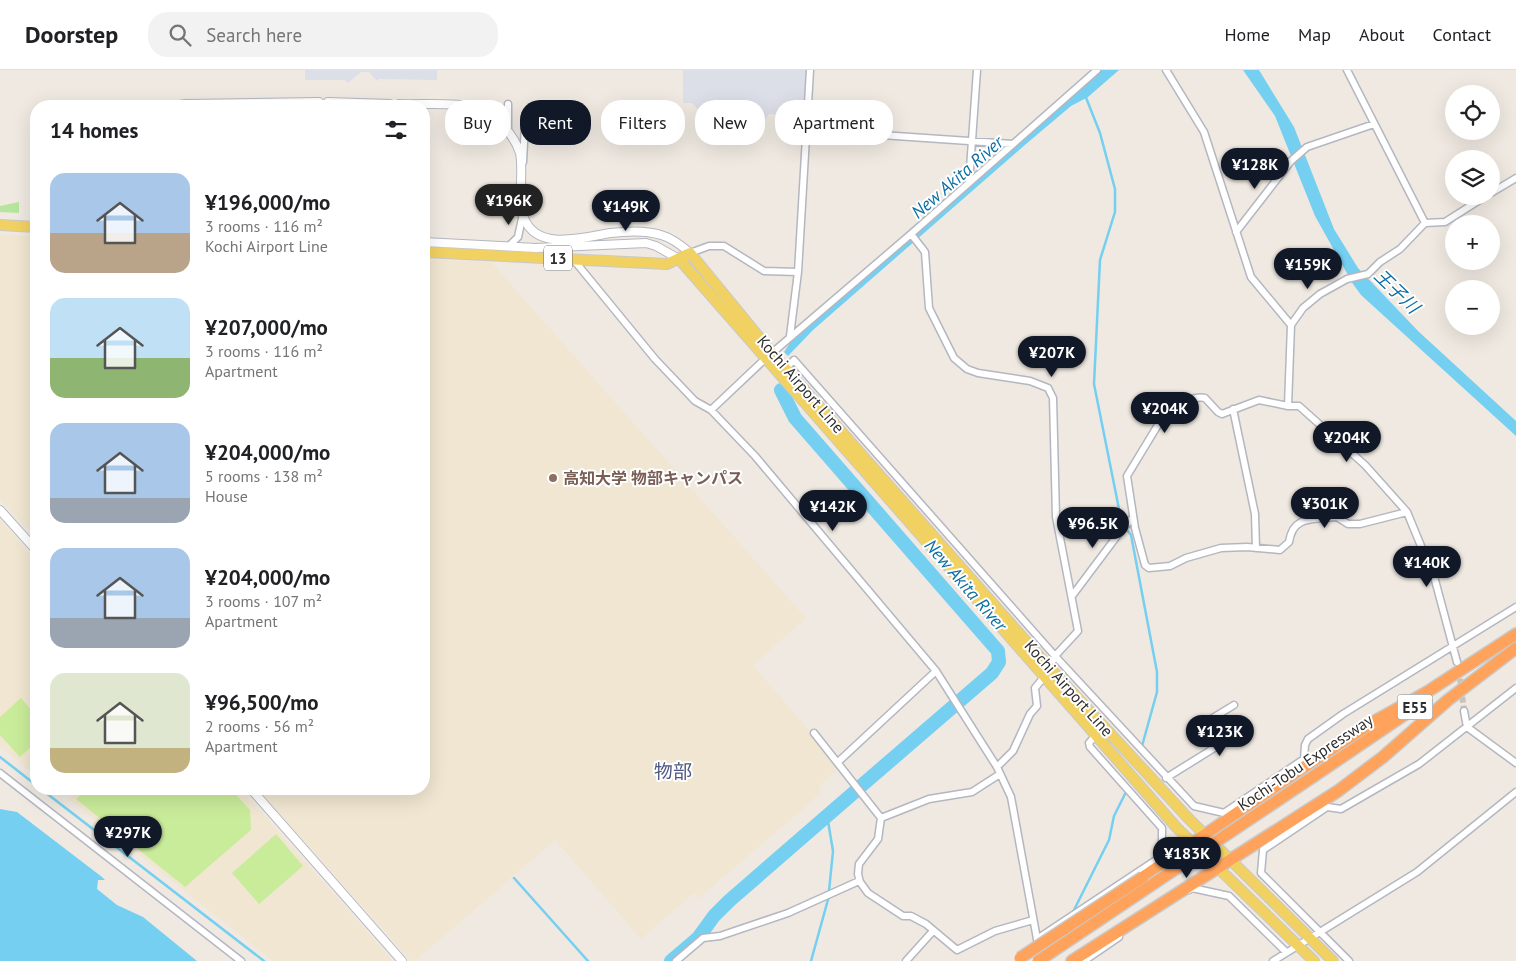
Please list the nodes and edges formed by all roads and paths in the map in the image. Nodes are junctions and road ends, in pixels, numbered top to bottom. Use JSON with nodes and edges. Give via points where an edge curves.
{"nodes":[{"id":1,"x":810,"y":70,"type":"edge"},
{"id":2,"x":976,"y":70,"type":"edge"},
{"id":3,"x":1097,"y":70,"type":"edge"},
{"id":4,"x":1166,"y":70,"type":"edge"},
{"id":5,"x":1347,"y":70,"type":"edge"},
{"id":6,"x":809,"y":100,"type":"edge"},
{"id":7,"x":430,"y":105,"type":"edge"},
{"id":8,"x":445,"y":105,"type":"edge"},
{"id":9,"x":1374,"y":124,"type":"junction"},
{"id":10,"x":510,"y":134,"type":"edge"},
{"id":11,"x":893,"y":135,"type":"edge"},
{"id":12,"x":972,"y":140,"type":"junction"},
{"id":13,"x":1013,"y":144,"type":"junction"},
{"id":14,"x":523,"y":145,"type":"edge"},
{"id":15,"x":807,"y":145,"type":"edge"},
{"id":16,"x":522,"y":164,"type":"junction"},
{"id":17,"x":1516,"y":178,"type":"edge"},
{"id":18,"x":970,"y":183,"type":"junction"},
{"id":19,"x":1500,"y":188,"type":"edge"},
{"id":20,"x":1472,"y":205,"type":"edge"},
{"id":21,"x":523,"y":214,"type":"junction"},
{"id":22,"x":1425,"y":223,"type":"junction"},
{"id":23,"x":0,"y":225,"type":"edge"},
{"id":24,"x":30,"y":227,"type":"edge"},
{"id":25,"x":1236,"y":232,"type":"junction"},
{"id":26,"x":912,"y":235,"type":"junction"},
{"id":27,"x":430,"y":242,"type":"edge"},
{"id":28,"x":508,"y":247,"type":"junction"},
{"id":29,"x":430,"y":252,"type":"edge"},
{"id":30,"x":690,"y":253,"type":"junction"},
{"id":31,"x":571,"y":258,"type":"junction"},
{"id":32,"x":679,"y":259,"type":"junction"},
{"id":33,"x":798,"y":272,"type":"junction"},
{"id":34,"x":1291,"y":325,"type":"junction"},
{"id":35,"x":790,"y":336,"type":"junction"},
{"id":36,"x":769,"y":356,"type":"junction"},
{"id":37,"x":786,"y":368,"type":"junction"},
{"id":38,"x":1288,"y":406,"type":"junction"},
{"id":39,"x":711,"y":410,"type":"junction"},
{"id":40,"x":1233,"y":410,"type":"junction"},
{"id":41,"x":0,"y":510,"type":"edge"},
{"id":42,"x":1407,"y":512,"type":"junction"},
{"id":43,"x":1133,"y":518,"type":"junction"},
{"id":44,"x":30,"y":543,"type":"edge"},
{"id":45,"x":1256,"y":548,"type":"junction"},
{"id":46,"x":1072,"y":596,"type":"junction"},
{"id":47,"x":1516,"y":608,"type":"edge"},
{"id":48,"x":1516,"y":634,"type":"edge"},
{"id":49,"x":1516,"y":639,"type":"edge"},
{"id":50,"x":1455,"y":647,"type":"junction"},
{"id":51,"x":1516,"y":648,"type":"edge"},
{"id":52,"x":1055,"y":656,"type":"junction"},
{"id":53,"x":1458,"y":662,"type":"tunnel mouth"},
{"id":54,"x":1048,"y":666,"type":"junction"},
{"id":55,"x":936,"y":671,"type":"junction"},
{"id":56,"x":1044,"y":677,"type":"junction"},
{"id":57,"x":1516,"y":688,"type":"edge"},
{"id":58,"x":1234,"y":705,"type":"dead end"},
{"id":59,"x":1464,"y":711,"type":"tunnel mouth"},
{"id":60,"x":1467,"y":727,"type":"junction"},
{"id":61,"x":814,"y":733,"type":"dead end"},
{"id":62,"x":1096,"y":735,"type":"junction"},
{"id":63,"x":838,"y":762,"type":"junction"},
{"id":64,"x":1516,"y":763,"type":"edge"},
{"id":65,"x":997,"y":767,"type":"junction"},
{"id":66,"x":0,"y":773,"type":"edge"},
{"id":67,"x":1000,"y":774,"type":"junction"},
{"id":68,"x":1166,"y":778,"type":"junction"},
{"id":69,"x":1516,"y":792,"type":"edge"},
{"id":70,"x":257,"y":795,"type":"edge"},
{"id":71,"x":882,"y":818,"type":"junction"},
{"id":72,"x":1204,"y":834,"type":"junction"},
{"id":73,"x":1192,"y":843,"type":"junction"},
{"id":74,"x":1230,"y":859,"type":"junction"},
{"id":75,"x":1217,"y":868,"type":"junction"},
{"id":76,"x":859,"y":881,"type":"junction"},
{"id":77,"x":1033,"y":920,"type":"junction"},
{"id":78,"x":933,"y":931,"type":"junction"},
{"id":79,"x":1320,"y":931,"type":"junction"},
{"id":80,"x":1309,"y":938,"type":"junction"},
{"id":81,"x":1037,"y":939,"type":"junction"},
{"id":82,"x":1297,"y":945,"type":"junction"},
{"id":83,"x":1286,"y":952,"type":"junction"},
{"id":84,"x":1018,"y":959,"type":"edge"},
{"id":85,"x":241,"y":961,"type":"edge"},
{"id":86,"x":402,"y":961,"type":"edge"},
{"id":87,"x":676,"y":961,"type":"edge"},
{"id":88,"x":906,"y":961,"type":"edge"},
{"id":89,"x":1038,"y":961,"type":"edge"},
{"id":90,"x":1072,"y":961,"type":"edge"},
{"id":91,"x":1084,"y":961,"type":"edge"},
{"id":92,"x":1273,"y":961,"type":"edge"},
{"id":93,"x":1314,"y":961,"type":"edge"},
{"id":94,"x":1333,"y":961,"type":"edge"},
{"id":95,"x":1349,"y":961,"type":"edge"}],
"edges":[{"from":1,"to":6,"type":"street"},
{"from":2,"to":12,"type":"street"},
{"from":3,"to":13,"type":"street"},
{"from":4,"to":25,"type":"street","via":[[1204,132]]},
{"from":5,"to":9,"type":"street"},
{"from":7,"to":8,"type":"street"},
{"from":9,"to":22,"type":"street"},
{"from":9,"to":25,"type":"street","via":[[1307,147],[1290,160]]},
{"from":10,"to":16,"type":"street","via":[[517,144]]},
{"from":11,"to":12,"type":"street"},
{"from":12,"to":13,"type":"street"},
{"from":12,"to":18,"type":"street"},
{"from":13,"to":18,"type":"street"},
{"from":14,"to":16,"type":"street"},
{"from":15,"to":33,"type":"street"},
{"from":16,"to":21,"type":"street"},
{"from":17,"to":19,"type":"street"},
{"from":18,"to":26,"type":"street"},
{"from":20,"to":22,"type":"street","via":[[1445,222]]},
{"from":21,"to":28,"type":"street","via":[[518,238]]},
{"from":21,"to":30,"type":"street","via":[[535,233],[548,239],[650,232],[670,239]]},
{"from":22,"to":34,"type":"street","via":[[1400,249],[1368,274],[1347,279],[1320,294],[1303,308]]},
{"from":23,"to":24,"type":"main road"},
{"from":25,"to":34,"type":"street","via":[[1254,283]]},
{"from":26,"to":35,"type":"street"},
{"from":26,"to":46,"type":"street","via":[[925,252],[929,308],[954,358],[968,370],[998,378],[1030,381],[1051,391],[1056,517]]},
{"from":27,"to":28,"type":"street"},
{"from":28,"to":32,"type":"street","via":[[646,244]]},
{"from":29,"to":31,"type":"main road","number":"13"},
{"from":30,"to":32,"type":"main road","number":"13"},
{"from":30,"to":33,"type":"street","via":[[709,246],[724,246],[764,271]]},
{"from":30,"to":36,"type":"main road","name":"Kochi Airport Line"},
{"from":31,"to":32,"type":"main road","number":"13","via":[[667,264]]},
{"from":31,"to":39,"type":"street","via":[[655,359],[694,401]]},
{"from":32,"to":36,"type":"main road","name":"Kochi Airport Line"},
{"from":33,"to":35,"type":"street"},
{"from":34,"to":38,"type":"street"},
{"from":35,"to":36,"type":"street"},
{"from":36,"to":37,"type":"main road","name":"Kochi Airport Line"},
{"from":36,"to":39,"type":"street"},
{"from":36,"to":56,"type":"main road","name":"Kochi Airport Line"},
{"from":37,"to":52,"type":"street","via":[[794,360]]},
{"from":37,"to":54,"type":"main road","name":"Kochi Airport Line"},
{"from":38,"to":40,"type":"street","via":[[1259,400]]},
{"from":38,"to":42,"type":"street","via":[[1299,406],[1317,420],[1365,465]]},
{"from":39,"to":55,"type":"street","via":[[755,456]]},
{"from":40,"to":43,"type":"street","via":[[1220,414],[1203,397],[1164,415],[1127,476]]},
{"from":40,"to":45,"type":"street","via":[[1255,514]]},
{"from":41,"to":44,"type":"street"},
{"from":42,"to":45,"type":"street","via":[[1360,524],[1348,524],[1337,517],[1300,522],[1291,530],[1289,542],[1280,550]]},
{"from":42,"to":50,"type":"street","via":[[1435,580]]},
{"from":43,"to":45,"type":"street","via":[[1145,565],[1149,568],[1170,566],[1215,550]]},
{"from":43,"to":46,"type":"street","via":[[1122,528]]},
{"from":46,"to":52,"type":"street","via":[[1078,631]]},
{"from":47,"to":50,"type":"street"},
{"from":48,"to":72,"type":"highway","via":[[1427,692],[1375,721]]},
{"from":49,"to":89,"type":"highway","name":"Kochi-Tobu Expressway","number":"E55","bridge":true},
{"from":50,"to":53,"type":"street"},
{"from":50,"to":68,"type":"street","via":[[1343,714],[1308,739],[1304,759],[1224,813],[1194,806]]},
{"from":51,"to":74,"type":"highway","via":[[1338,792]]},
{"from":52,"to":54,"type":"street"},
{"from":52,"to":68,"type":"street"},
{"from":54,"to":56,"type":"street"},
{"from":54,"to":72,"type":"main road","name":"Kochi Airport Line"},
{"from":55,"to":63,"type":"street"},
{"from":55,"to":65,"type":"street"},
{"from":56,"to":62,"type":"main road","name":"Kochi Airport Line"},
{"from":56,"to":65,"type":"street","via":[[1035,688],[1037,706],[1030,714],[1014,751]]},
{"from":57,"to":60,"type":"street"},
{"from":58,"to":68,"type":"street","via":[[1211,719],[1220,738],[1219,745]]},
{"from":59,"to":60,"type":"street"},
{"from":60,"to":64,"type":"street"},
{"from":60,"to":79,"type":"street","via":[[1419,764],[1341,809],[1327,807],[1263,850],[1261,873]]},
{"from":61,"to":63,"type":"street"},
{"from":62,"to":73,"type":"main road","name":"Kochi Airport Line"},
{"from":62,"to":81,"type":"street","via":[[1089,743],[1090,747],[1162,828],[1162,856]]},
{"from":63,"to":71,"type":"street"},
{"from":65,"to":67,"type":"street"},
{"from":66,"to":85,"type":"street"},
{"from":67,"to":71,"type":"street","via":[[972,792],[929,799]]},
{"from":67,"to":77,"type":"street","via":[[1011,797]]},
{"from":69,"to":79,"type":"street","via":[[1417,872]]},
{"from":70,"to":86,"type":"street"},
{"from":71,"to":76,"type":"street","via":[[878,839],[860,864]]},
{"from":72,"to":73,"type":"highway"},
{"from":72,"to":74,"type":"main road","name":"Kochi Airport Line"},
{"from":73,"to":75,"type":"main road","name":"Kochi Airport Line"},
{"from":73,"to":84,"type":"highway","bridge":true},
{"from":74,"to":75,"type":"highway"},
{"from":74,"to":80,"type":"main road","name":"Kochi Airport Line"},
{"from":75,"to":82,"type":"main road","name":"Kochi Airport Line"},
{"from":75,"to":90,"type":"highway"},
{"from":76,"to":78,"type":"street","via":[[868,893],[903,916],[920,920]]},
{"from":76,"to":87,"type":"street","via":[[788,913],[720,936],[703,938]]},
{"from":77,"to":78,"type":"street","via":[[995,931],[957,950]]},
{"from":77,"to":81,"type":"street"},
{"from":78,"to":88,"type":"street"},
{"from":79,"to":80,"type":"street"},
{"from":79,"to":95,"type":"street"},
{"from":80,"to":82,"type":"street"},
{"from":80,"to":94,"type":"main road","name":"Kochi Airport Line"},
{"from":81,"to":89,"type":"street"},
{"from":82,"to":83,"type":"street"},
{"from":82,"to":93,"type":"main road","name":"Kochi Airport Line"},
{"from":83,"to":91,"type":"street","via":[[1229,896],[1192,888]]},
{"from":83,"to":92,"type":"street"}]}
